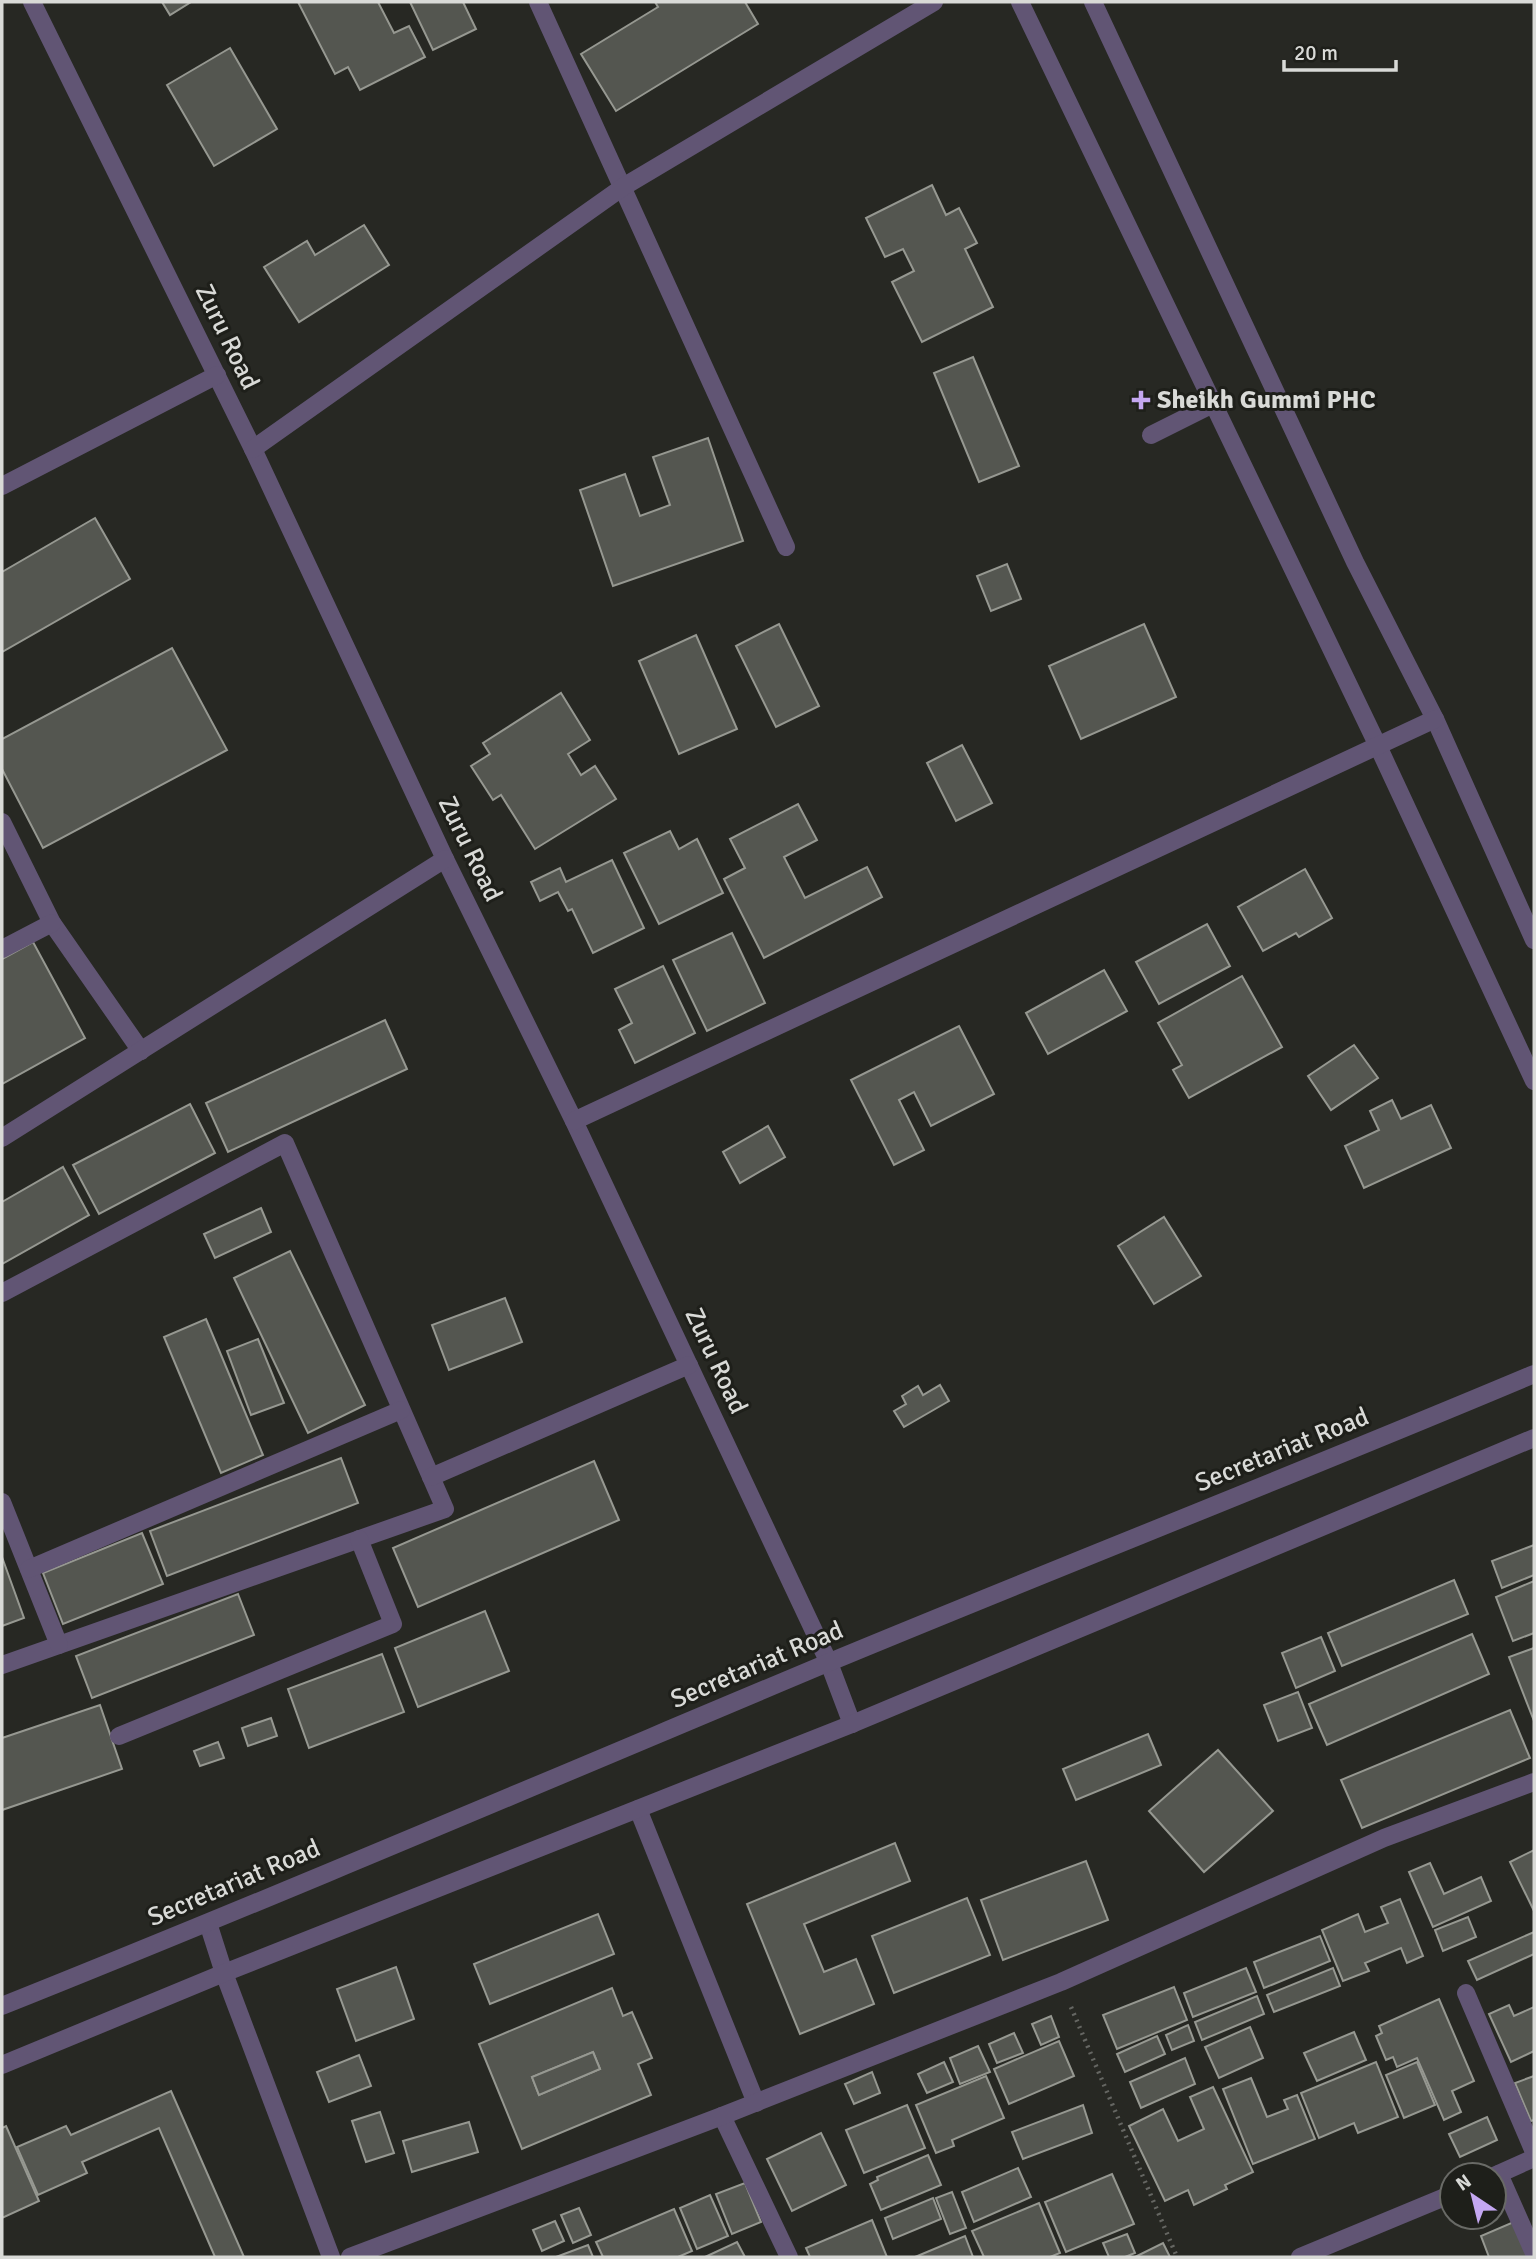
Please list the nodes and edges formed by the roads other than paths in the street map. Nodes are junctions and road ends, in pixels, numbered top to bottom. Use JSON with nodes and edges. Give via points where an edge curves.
{"nodes":[{"id":1,"x":32,"y":2,"type":"edge"},
{"id":2,"x":538,"y":2,"type":"edge"},
{"id":3,"x":934,"y":2,"type":"edge"},
{"id":4,"x":1020,"y":2,"type":"edge"},
{"id":5,"x":1093,"y":2,"type":"edge"},
{"id":6,"x":623,"y":187,"type":"junction"},
{"id":7,"x":217,"y":375,"type":"junction"},
{"id":8,"x":1213,"y":404,"type":"junction"},
{"id":9,"x":1151,"y":435,"type":"dead end"},
{"id":10,"x":253,"y":449,"type":"junction"},
{"id":11,"x":2,"y":486,"type":"edge"},
{"id":12,"x":786,"y":547,"type":"dead end"},
{"id":13,"x":1435,"y":719,"type":"junction"},
{"id":14,"x":1378,"y":746,"type":"junction"},
{"id":15,"x":2,"y":821,"type":"edge"},
{"id":16,"x":445,"y":859,"type":"junction"},
{"id":17,"x":52,"y":923,"type":"junction"},
{"id":18,"x":1534,"y":940,"type":"edge"},
{"id":19,"x":2,"y":949,"type":"edge"},
{"id":20,"x":141,"y":1051,"type":"junction"},
{"id":21,"x":1534,"y":1081,"type":"edge"},
{"id":22,"x":574,"y":1121,"type":"junction"},
{"id":23,"x":2,"y":1138,"type":"edge"},
{"id":24,"x":2,"y":1293,"type":"edge"},
{"id":25,"x":689,"y":1365,"type":"junction"},
{"id":26,"x":1534,"y":1374,"type":"edge"},
{"id":27,"x":401,"y":1410,"type":"junction"},
{"id":28,"x":1534,"y":1438,"type":"edge"},
{"id":29,"x":431,"y":1478,"type":"junction"},
{"id":30,"x":2,"y":1502,"type":"edge"},
{"id":31,"x":359,"y":1539,"type":"junction"},
{"id":32,"x":29,"y":1569,"type":"junction"},
{"id":33,"x":59,"y":1645,"type":"junction"},
{"id":34,"x":829,"y":1663,"type":"junction"},
{"id":35,"x":2,"y":1665,"type":"edge"},
{"id":36,"x":852,"y":1724,"type":"junction"},
{"id":37,"x":119,"y":1736,"type":"dead end"},
{"id":38,"x":1534,"y":1782,"type":"edge"},
{"id":39,"x":638,"y":1809,"type":"junction"},
{"id":40,"x":208,"y":1923,"type":"junction"},
{"id":41,"x":224,"y":1973,"type":"junction"},
{"id":42,"x":1466,"y":1993,"type":"dead end"},
{"id":43,"x":2,"y":2006,"type":"edge"},
{"id":44,"x":2,"y":2066,"type":"edge"},
{"id":45,"x":756,"y":2103,"type":"junction"},
{"id":46,"x":722,"y":2116,"type":"junction"},
{"id":47,"x":1534,"y":2152,"type":"edge"},
{"id":48,"x":1534,"y":2158,"type":"edge"},
{"id":49,"x":1508,"y":2170,"type":"edge"},
{"id":50,"x":1438,"y":2199,"type":"edge"},
{"id":51,"x":1508,"y":2200,"type":"edge"},
{"id":52,"x":1534,"y":2253,"type":"edge"},
{"id":53,"x":331,"y":2257,"type":"edge"},
{"id":54,"x":350,"y":2257,"type":"edge"},
{"id":55,"x":789,"y":2257,"type":"edge"},
{"id":56,"x":1300,"y":2257,"type":"edge"}],
"edges":[{"from":1,"to":7,"type":"street","name":"Zuru Road"},
{"from":2,"to":6,"type":"street"},
{"from":3,"to":6,"type":"street"},
{"from":4,"to":8,"type":"street"},
{"from":5,"to":13,"type":"street","via":[[1355,562]]},
{"from":6,"to":10,"type":"street"},
{"from":6,"to":12,"type":"street"},
{"from":7,"to":10,"type":"street","name":"Zuru Road"},
{"from":7,"to":11,"type":"street"},
{"from":8,"to":9,"type":"street"},
{"from":8,"to":14,"type":"street"},
{"from":10,"to":16,"type":"street","name":"Zuru Road"},
{"from":13,"to":14,"type":"street"},
{"from":13,"to":18,"type":"street"},
{"from":14,"to":21,"type":"street"},
{"from":14,"to":22,"type":"street"},
{"from":15,"to":17,"type":"street"},
{"from":16,"to":20,"type":"street"},
{"from":16,"to":22,"type":"street","name":"Zuru Road"},
{"from":17,"to":19,"type":"street"},
{"from":17,"to":20,"type":"street"},
{"from":20,"to":23,"type":"street"},
{"from":22,"to":25,"type":"street","name":"Zuru Road"},
{"from":24,"to":27,"type":"street","via":[[285,1143]]},
{"from":25,"to":29,"type":"street"},
{"from":25,"to":34,"type":"street","name":"Zuru Road"},
{"from":26,"to":34,"type":"street","name":"Secretariat Road"},
{"from":27,"to":29,"type":"street"},
{"from":27,"to":32,"type":"street"},
{"from":28,"to":36,"type":"street"},
{"from":29,"to":31,"type":"street","via":[[445,1508]]},
{"from":30,"to":32,"type":"street"},
{"from":31,"to":33,"type":"street"},
{"from":31,"to":37,"type":"street","via":[[393,1624]]},
{"from":32,"to":33,"type":"street"},
{"from":33,"to":35,"type":"street"},
{"from":34,"to":36,"type":"street","name":"Zuru Road"},
{"from":34,"to":40,"type":"street","name":"Secretariat Road"},
{"from":36,"to":39,"type":"street"},
{"from":38,"to":45,"type":"street","via":[[1384,1838],[1061,1982]]},
{"from":39,"to":41,"type":"street"},
{"from":39,"to":45,"type":"street"},
{"from":40,"to":41,"type":"street"},
{"from":40,"to":43,"type":"street","name":"Secretariat Road"},
{"from":41,"to":44,"type":"street"},
{"from":41,"to":53,"type":"street"},
{"from":42,"to":47,"type":"street"},
{"from":45,"to":46,"type":"street"},
{"from":46,"to":54,"type":"street"},
{"from":46,"to":55,"type":"street"},
{"from":48,"to":49,"type":"street"},
{"from":50,"to":56,"type":"street"},
{"from":51,"to":52,"type":"street"}]}
